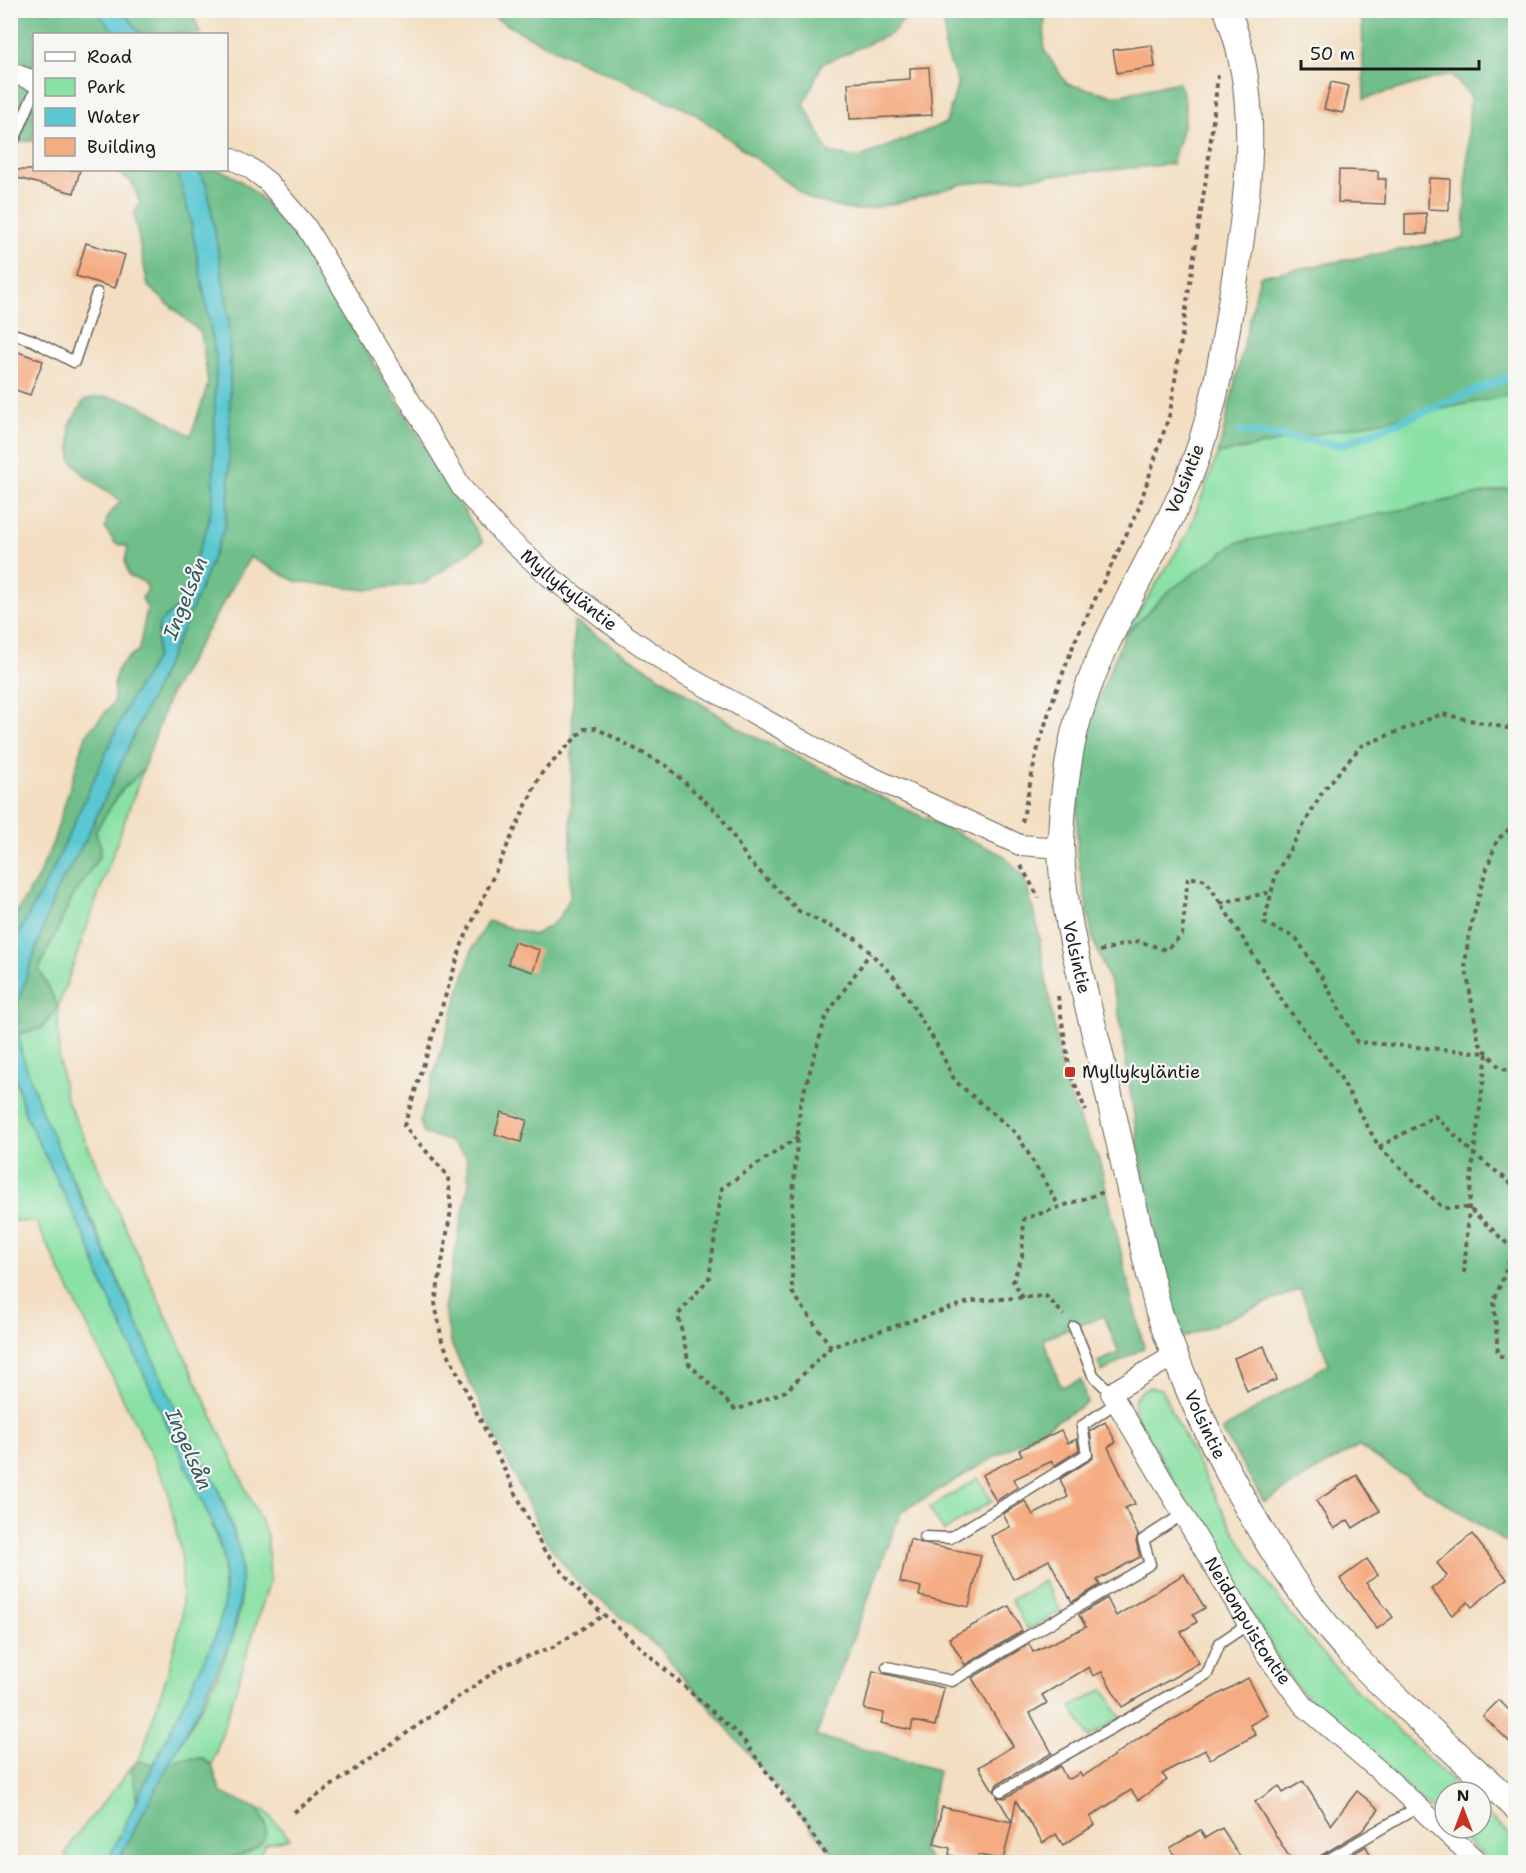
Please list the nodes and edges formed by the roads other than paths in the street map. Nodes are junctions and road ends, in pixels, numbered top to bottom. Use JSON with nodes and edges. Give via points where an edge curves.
{"nodes":[{"id":1,"x":1227,"y":10,"type":"edge"},
{"id":2,"x":10,"y":72,"type":"edge"},
{"id":3,"x":33,"y":81,"type":"edge"},
{"id":4,"x":33,"y":95,"type":"edge"},
{"id":5,"x":10,"y":150,"type":"edge"},
{"id":6,"x":228,"y":157,"type":"edge"},
{"id":7,"x":97,"y":293,"type":"dead end"},
{"id":8,"x":10,"y":333,"type":"edge"},
{"id":9,"x":1061,"y":848,"type":"junction"},
{"id":10,"x":1074,"y":1327,"type":"road end"},
{"id":11,"x":1173,"y":1356,"type":"junction"},
{"id":12,"x":1114,"y":1398,"type":"junction"},
{"id":13,"x":1183,"y":1514,"type":"junction"},
{"id":14,"x":925,"y":1537,"type":"dead end"},
{"id":15,"x":1248,"y":1624,"type":"junction"},
{"id":16,"x":887,"y":1667,"type":"dead end"},
{"id":17,"x":1001,"y":1791,"type":"dead end"},
{"id":18,"x":1418,"y":1807,"type":"junction"},
{"id":19,"x":1515,"y":1808,"type":"edge"},
{"id":20,"x":1324,"y":1863,"type":"edge"},
{"id":21,"x":1478,"y":1863,"type":"edge"}],
"edges":[{"from":1,"to":9,"type":"street","name":"Volsintie","via":[[1246,78],[1251,127],[1242,232],[1223,353],[1207,425],[1186,484],[1095,668],[1068,763]]},
{"from":2,"to":3,"type":"street"},
{"from":4,"to":5,"type":"lane"},
{"from":6,"to":9,"type":"street","name":"Myllykyläntie","via":[[268,182],[305,225],[462,488],[502,533],[549,576],[663,660],[848,766],[1020,844]]},
{"from":7,"to":8,"type":"lane","via":[[74,362]]},
{"from":9,"to":11,"type":"street","name":"Volsintie","via":[[1080,968],[1158,1309]]},
{"from":10,"to":12,"type":"lane","via":[[1093,1375]]},
{"from":11,"to":12,"type":"street"},
{"from":11,"to":19,"type":"street","name":"Volsintie","via":[[1260,1528],[1300,1588],[1349,1651]]},
{"from":12,"to":13,"type":"street","name":"Neidonpuistontie"},
{"from":12,"to":14,"type":"lane","via":[[1082,1426],[1087,1454],[950,1538]]},
{"from":13,"to":15,"type":"street","name":"Neidonpuistontie"},
{"from":13,"to":16,"type":"lane","via":[[1143,1540],[1150,1564],[952,1681]]},
{"from":15,"to":17,"type":"lane","via":[[1220,1643],[1207,1674]]},
{"from":15,"to":18,"type":"street","name":"Neidonpuistontie","via":[[1304,1706]]},
{"from":18,"to":20,"type":"lane"},
{"from":18,"to":21,"type":"street","name":"Neidonpuistontie"}]}
